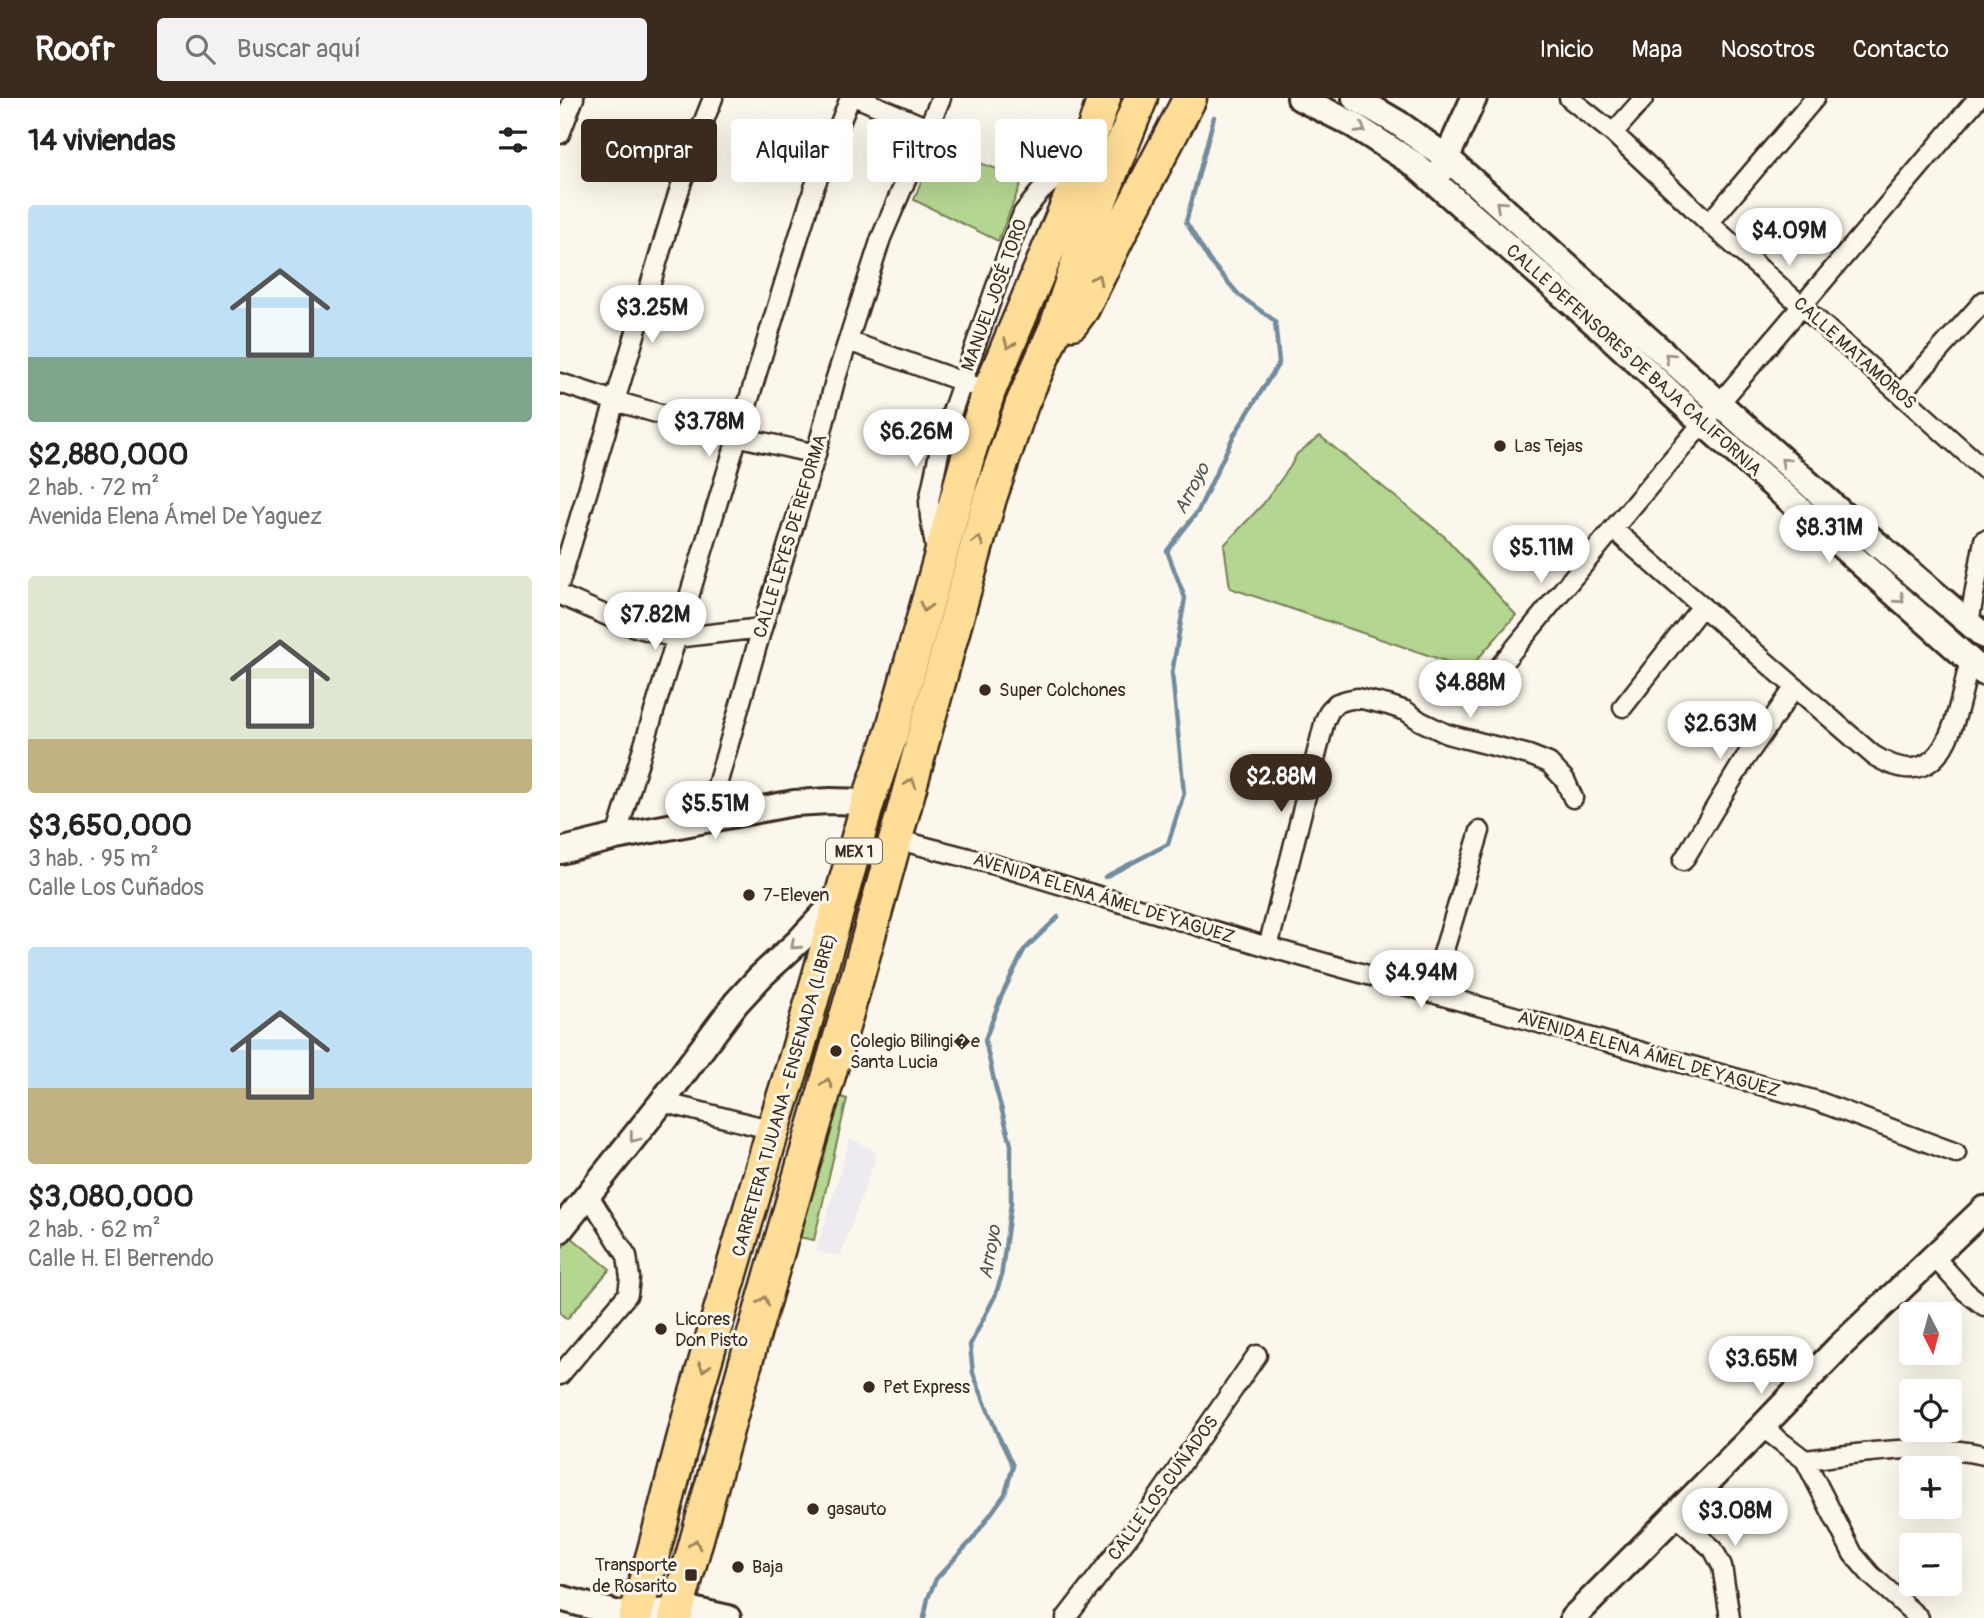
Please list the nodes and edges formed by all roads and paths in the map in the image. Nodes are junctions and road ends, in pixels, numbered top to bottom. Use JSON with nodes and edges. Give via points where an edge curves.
{"nodes":[{"id":1,"x":574,"y":98,"type":"edge"},
{"id":2,"x":713,"y":98,"type":"edge"},
{"id":3,"x":850,"y":98,"type":"edge"},
{"id":4,"x":858,"y":98,"type":"edge"},
{"id":5,"x":941,"y":98,"type":"edge"},
{"id":6,"x":1104,"y":98,"type":"edge"},
{"id":7,"x":1142,"y":98,"type":"edge"},
{"id":8,"x":1190,"y":98,"type":"edge"},
{"id":9,"x":1300,"y":98,"type":"edge"},
{"id":10,"x":1355,"y":98,"type":"edge"},
{"id":11,"x":1474,"y":98,"type":"edge"},
{"id":12,"x":1569,"y":98,"type":"edge"},
{"id":13,"x":1644,"y":98,"type":"edge"},
{"id":14,"x":1815,"y":98,"type":"edge"},
{"id":15,"x":1978,"y":98,"type":"edge"},
{"id":16,"x":908,"y":119,"type":"edge"},
{"id":17,"x":933,"y":119,"type":"edge"},
{"id":18,"x":1097,"y":119,"type":"edge"},
{"id":19,"x":1613,"y":133,"type":"junction"},
{"id":20,"x":560,"y":134,"type":"edge"},
{"id":21,"x":1447,"y":158,"type":"junction"},
{"id":22,"x":905,"y":182,"type":"edge"},
{"id":23,"x":1051,"y":182,"type":"edge"},
{"id":24,"x":1076,"y":182,"type":"edge"},
{"id":25,"x":1436,"y":183,"type":"junction"},
{"id":26,"x":1073,"y":191,"type":"junction"},
{"id":27,"x":1709,"y":223,"type":"junction"},
{"id":28,"x":1984,"y":301,"type":"edge"},
{"id":29,"x":1802,"y":305,"type":"junction"},
{"id":30,"x":1621,"y":313,"type":"junction"},
{"id":31,"x":1056,"y":327,"type":"junction"},
{"id":32,"x":1605,"y":332,"type":"junction"},
{"id":33,"x":849,"y":341,"type":"junction"},
{"id":34,"x":560,"y":383,"type":"edge"},
{"id":35,"x":975,"y":386,"type":"junction"},
{"id":36,"x":1901,"y":393,"type":"junction"},
{"id":37,"x":615,"y":401,"type":"junction"},
{"id":38,"x":1720,"y":403,"type":"junction"},
{"id":39,"x":1703,"y":423,"type":"junction"},
{"id":40,"x":736,"y":436,"type":"junction"},
{"id":41,"x":816,"y":454,"type":"junction"},
{"id":42,"x":1984,"y":469,"type":"edge"},
{"id":43,"x":1613,"y":529,"type":"junction"},
{"id":44,"x":1984,"y":540,"type":"edge"},
{"id":45,"x":560,"y":582,"type":"edge"},
{"id":46,"x":560,"y":596,"type":"edge"},
{"id":47,"x":1702,"y":606,"type":"junction"},
{"id":48,"x":762,"y":628,"type":"junction"},
{"id":49,"x":1977,"y":630,"type":"edge"},
{"id":50,"x":675,"y":638,"type":"junction"},
{"id":51,"x":1950,"y":643,"type":"junction"},
{"id":52,"x":1500,"y":666,"type":"dead end"},
{"id":53,"x":1977,"y":667,"type":"edge"},
{"id":54,"x":1795,"y":687,"type":"junction"},
{"id":55,"x":1623,"y":707,"type":"dead end"},
{"id":56,"x":929,"y":726,"type":"junction"},
{"id":57,"x":891,"y":735,"type":"junction"},
{"id":58,"x":1573,"y":798,"type":"dead end"},
{"id":59,"x":868,"y":802,"type":"junction"},
{"id":60,"x":707,"y":820,"type":"junction"},
{"id":61,"x":1480,"y":831,"type":"dead end"},
{"id":62,"x":616,"y":837,"type":"junction"},
{"id":63,"x":895,"y":839,"type":"junction"},
{"id":64,"x":560,"y":851,"type":"edge"},
{"id":65,"x":1683,"y":861,"type":"dead end"},
{"id":66,"x":842,"y":895,"type":"junction"},
{"id":67,"x":1268,"y":947,"type":"junction"},
{"id":68,"x":1431,"y":993,"type":"junction"},
{"id":69,"x":662,"y":1102,"type":"junction"},
{"id":70,"x":773,"y":1129,"type":"junction"},
{"id":71,"x":1956,"y":1153,"type":"dead end"},
{"id":72,"x":589,"y":1196,"type":"junction"},
{"id":73,"x":1984,"y":1209,"type":"edge"},
{"id":74,"x":560,"y":1230,"type":"edge"},
{"id":75,"x":1935,"y":1258,"type":"junction"},
{"id":76,"x":1984,"y":1306,"type":"edge"},
{"id":77,"x":1257,"y":1355,"type":"dead end"},
{"id":78,"x":560,"y":1375,"type":"edge"},
{"id":79,"x":1762,"y":1427,"type":"junction"},
{"id":80,"x":1984,"y":1455,"type":"edge"},
{"id":81,"x":1805,"y":1460,"type":"junction"},
{"id":82,"x":1674,"y":1516,"type":"junction"},
{"id":83,"x":560,"y":1598,"type":"edge"},
{"id":84,"x":676,"y":1614,"type":"edge"},
{"id":85,"x":635,"y":1616,"type":"edge"},
{"id":86,"x":728,"y":1618,"type":"edge"},
{"id":87,"x":1066,"y":1618,"type":"edge"},
{"id":88,"x":1573,"y":1618,"type":"edge"},
{"id":89,"x":1730,"y":1618,"type":"edge"},
{"id":90,"x":1919,"y":1618,"type":"edge"}],
"edges":[{"from":1,"to":20,"type":"street"},
{"from":2,"to":37,"type":"street","via":[[692,148]]},
{"from":3,"to":40,"type":"street","via":[[814,188]]},
{"from":4,"to":16,"type":"street"},
{"from":5,"to":17,"type":"street","name":"CALLE LEYES DE REFORMA"},
{"from":6,"to":18,"type":"highway","name":"CARRETERA TIJUANA - ENSENADA (LIBRE)","number":"MEX 1"},
{"from":7,"to":31,"type":"highway","number":"MEX 1","via":[[1092,221]]},
{"from":31,"to":8,"type":"highway","one_way":true,"via":[[1075,321],[1083,309]]},
{"from":9,"to":25,"type":"main road","name":"CALLE DEFENSORES DE BAJA CALIFORNIA","one_way":true,"via":[[1387,144]]},
{"from":10,"to":21,"type":"main road","name":"CALLE DEFENSORES DE BAJA CALIFORNIA"},
{"from":11,"to":21,"type":"main road"},
{"from":12,"to":19,"type":"street","name":"CALLE MATAMOROS"},
{"from":13,"to":19,"type":"street"},
{"from":14,"to":27,"type":"street"},
{"from":15,"to":29,"type":"street"},
{"from":19,"to":27,"type":"street","name":"CALLE MATAMOROS"},
{"from":21,"to":25,"type":"main road"},
{"from":30,"to":21,"type":"main road","name":"CALLE DEFENSORES DE BAJA CALIFORNIA","one_way":true},
{"from":22,"to":33,"type":"street","name":"CALLE LEYES DE REFORMA","via":[[881,238]]},
{"from":23,"to":35,"type":"street","name":"MANUEL JOSÉ TORO","via":[[1023,214]]},
{"from":24,"to":26,"type":"highway","name":"CARRETERA TIJUANA - ENSENADA (LIBRE)","number":"MEX 1"},
{"from":25,"to":32,"type":"main road","name":"CALLE DEFENSORES DE BAJA CALIFORNIA"},
{"from":26,"to":31,"type":"highway","via":[[1079,204],[1076,219],[1042,304],[1045,323]]},
{"from":26,"to":35,"type":"highway","name":"CARRETERA TIJUANA - ENSENADA (LIBRE)","number":"MEX 1","one_way":true},
{"from":27,"to":29,"type":"street","name":"CALLE MATAMOROS"},
{"from":28,"to":36,"type":"street"},
{"from":29,"to":36,"type":"street","name":"CALLE MATAMOROS"},
{"from":29,"to":38,"type":"street"},
{"from":30,"to":32,"type":"main road"},
{"from":38,"to":30,"type":"main road","name":"CALLE DEFENSORES DE BAJA CALIFORNIA","one_way":true},
{"from":56,"to":31,"type":"highway","number":"MEX 1","one_way":true,"via":[[990,498],[1022,404]]},
{"from":32,"to":39,"type":"main road","name":"CALLE DEFENSORES DE BAJA CALIFORNIA"},
{"from":33,"to":35,"type":"street"},
{"from":33,"to":41,"type":"street","name":"CALLE LEYES DE REFORMA"},
{"from":34,"to":37,"type":"street"},
{"from":35,"to":57,"type":"highway","name":"CARRETERA TIJUANA - ENSENADA (LIBRE)","number":"MEX 1","one_way":true,"via":[[969,453]]},
{"from":36,"to":42,"type":"street","name":"CALLE MATAMOROS"},
{"from":37,"to":40,"type":"street"},
{"from":37,"to":45,"type":"street"},
{"from":38,"to":39,"type":"street"},
{"from":49,"to":38,"type":"main road","name":"CALLE DEFENSORES DE BAJA CALIFORNIA","one_way":true},
{"from":39,"to":43,"type":"street"},
{"from":39,"to":51,"type":"main road","name":"CALLE DEFENSORES DE BAJA CALIFORNIA","one_way":true},
{"from":40,"to":41,"type":"street"},
{"from":40,"to":50,"type":"street"},
{"from":41,"to":48,"type":"street","name":"CALLE LEYES DE REFORMA"},
{"from":43,"to":47,"type":"street"},
{"from":43,"to":52,"type":"street"},
{"from":44,"to":49,"type":"street"},
{"from":46,"to":50,"type":"street","via":[[628,625]]},
{"from":47,"to":54,"type":"street"},
{"from":47,"to":55,"type":"street"},
{"from":48,"to":50,"type":"street"},
{"from":48,"to":60,"type":"street","name":"CALLE LEYES DE REFORMA"},
{"from":49,"to":51,"type":"main road"},
{"from":50,"to":62,"type":"street"},
{"from":51,"to":53,"type":"main road","name":"CALLE DEFENSORES DE BAJA CALIFORNIA"},
{"from":53,"to":54,"type":"street","via":[[1939,755],[1923,766],[1906,769],[1873,755]]},
{"from":54,"to":65,"type":"street"},
{"from":56,"to":57,"type":"highway"},
{"from":63,"to":56,"type":"highway","number":"MEX 1","one_way":true},
{"from":57,"to":59,"type":"highway","name":"CARRETERA TIJUANA - ENSENADA (LIBRE)","number":"MEX 1"},
{"from":58,"to":67,"type":"street","via":[[1565,780],[1549,763],[1447,734],[1388,705],[1357,698],[1336,703],[1325,720]]},
{"from":59,"to":60,"type":"main road","via":[[794,803]]},
{"from":59,"to":66,"type":"highway","name":"CARRETERA TIJUANA - ENSENADA (LIBRE)","number":"MEX 1"},
{"from":60,"to":62,"type":"main road"},
{"from":61,"to":68,"type":"street"},
{"from":62,"to":64,"type":"main road"},
{"from":63,"to":67,"type":"street","name":"AVENIDA ELENA ÁMEL DE YAGUEZ"},
{"from":84,"to":63,"type":"highway","number":"MEX 1","one_way":true},
{"from":66,"to":69,"type":"main road","one_way":true,"via":[[736,1003]]},
{"from":66,"to":70,"type":"highway","name":"CARRETERA TIJUANA - ENSENADA (LIBRE)","number":"MEX 1"},
{"from":67,"to":68,"type":"street","name":"AVENIDA ELENA ÁMEL DE YAGUEZ"},
{"from":68,"to":71,"type":"street","name":"AVENIDA ELENA ÁMEL DE YAGUEZ","via":[[1817,1101]]},
{"from":69,"to":70,"type":"street"},
{"from":69,"to":72,"type":"main road","one_way":true},
{"from":70,"to":85,"type":"highway","name":"CARRETERA TIJUANA - ENSENADA (LIBRE)","number":"MEX 1","one_way":true},
{"from":72,"to":74,"type":"main road"},
{"from":72,"to":78,"type":"street","via":[[627,1256],[628,1294]]},
{"from":73,"to":75,"type":"main road"},
{"from":75,"to":76,"type":"street"},
{"from":75,"to":79,"type":"main road"},
{"from":77,"to":87,"type":"street","name":"CALLE LOS CUÑADOS","via":[[1153,1505]]},
{"from":79,"to":81,"type":"street"},
{"from":79,"to":82,"type":"main road"},
{"from":80,"to":81,"type":"street","via":[[1930,1449]]},
{"from":81,"to":90,"type":"street","via":[[1853,1554]]},
{"from":82,"to":88,"type":"main road"},
{"from":82,"to":89,"type":"street","via":[[1713,1549],[1722,1566]]},
{"from":83,"to":85,"type":"main road"},
{"from":84,"to":85,"type":"main road"},
{"from":84,"to":86,"type":"main road","via":[[705,1612]]}]}
